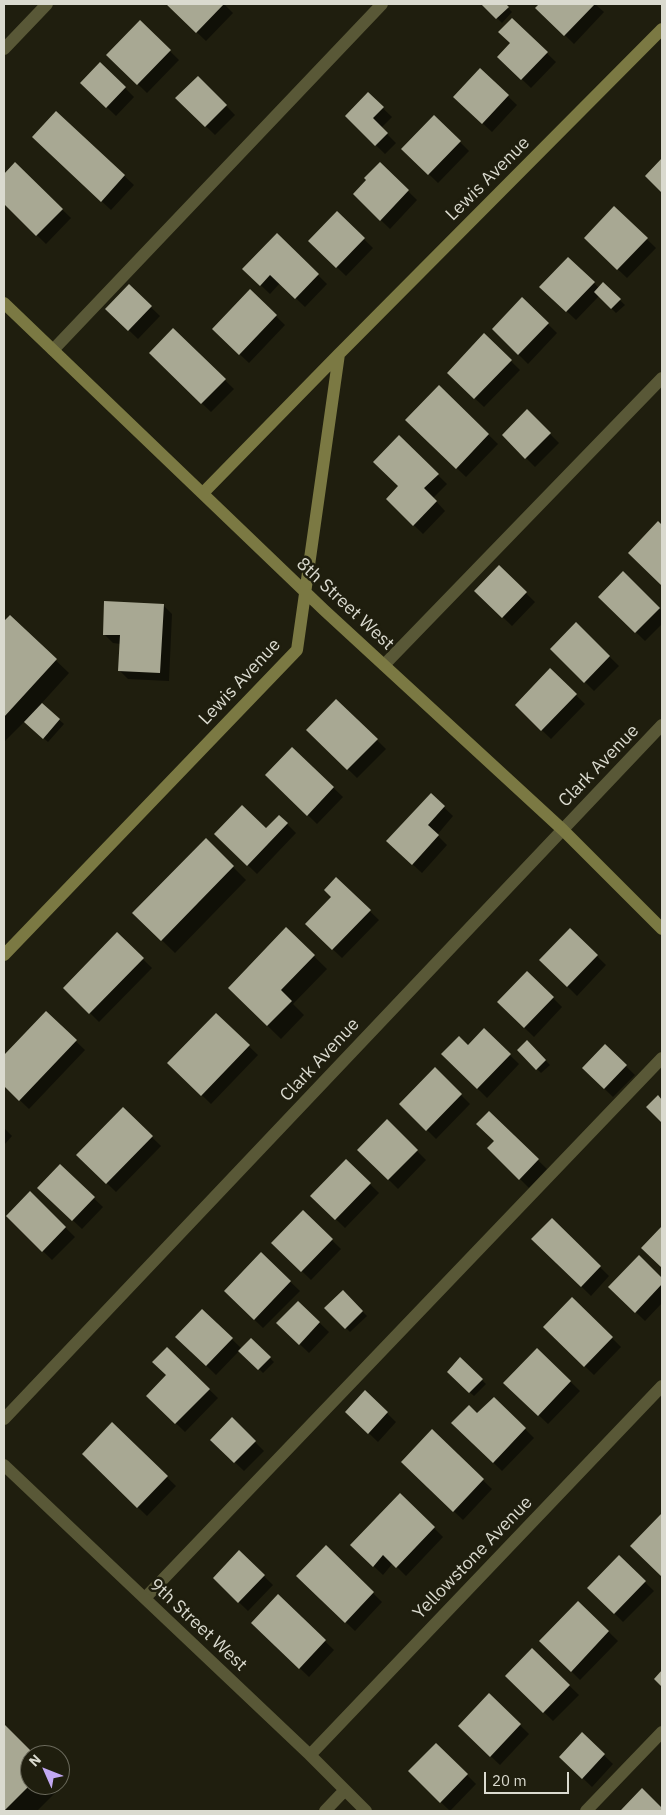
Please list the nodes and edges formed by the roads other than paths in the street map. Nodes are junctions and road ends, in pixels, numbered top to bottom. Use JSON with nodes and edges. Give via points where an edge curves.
{"nodes":[{"id":1,"x":47,"y":4,"type":"edge"},
{"id":2,"x":382,"y":4,"type":"edge"},
{"id":3,"x":662,"y":29,"type":"edge"},
{"id":4,"x":4,"y":49,"type":"edge"},
{"id":5,"x":4,"y":302,"type":"edge"},
{"id":6,"x":53,"y":350,"type":"junction"},
{"id":7,"x":340,"y":354,"type":"junction"},
{"id":8,"x":662,"y":378,"type":"edge"},
{"id":9,"x":203,"y":493,"type":"junction"},
{"id":10,"x":305,"y":590,"type":"junction"},
{"id":11,"x":384,"y":665,"type":"junction"},
{"id":12,"x":662,"y":725,"type":"edge"},
{"id":13,"x":563,"y":830,"type":"junction"},
{"id":14,"x":662,"y":929,"type":"edge"},
{"id":15,"x":4,"y":955,"type":"edge"},
{"id":16,"x":662,"y":1058,"type":"edge"},
{"id":17,"x":662,"y":1386,"type":"edge"},
{"id":18,"x":4,"y":1419,"type":"edge"},
{"id":19,"x":4,"y":1465,"type":"edge"},
{"id":20,"x":145,"y":1598,"type":"junction"},
{"id":21,"x":662,"y":1732,"type":"edge"},
{"id":22,"x":310,"y":1755,"type":"junction"},
{"id":23,"x":344,"y":1791,"type":"junction"},
{"id":24,"x":325,"y":1811,"type":"edge"},
{"id":25,"x":366,"y":1811,"type":"edge"},
{"id":26,"x":586,"y":1811,"type":"edge"}],
"edges":[{"from":1,"to":4,"type":"street"},
{"from":2,"to":6,"type":"street"},
{"from":3,"to":7,"type":"street","name":"Lewis Avenue"},
{"from":5,"to":6,"type":"street","name":"8th Street West"},
{"from":6,"to":9,"type":"street","name":"8th Street West"},
{"from":7,"to":9,"type":"street","name":"Lewis Avenue"},
{"from":7,"to":10,"type":"street","name":"Lewis Avenue"},
{"from":8,"to":11,"type":"street"},
{"from":9,"to":10,"type":"street","name":"8th Street West"},
{"from":10,"to":11,"type":"street","name":"8th Street West"},
{"from":10,"to":15,"type":"street","name":"Lewis Avenue","via":[[297,650]]},
{"from":11,"to":13,"type":"street","name":"8th Street West"},
{"from":12,"to":13,"type":"street","name":"Clark Avenue"},
{"from":13,"to":14,"type":"street","name":"8th Street West"},
{"from":13,"to":18,"type":"street","name":"Clark Avenue"},
{"from":16,"to":20,"type":"street"},
{"from":17,"to":22,"type":"street","name":"Yellowstone Avenue"},
{"from":19,"to":20,"type":"street","name":"9th Street West"},
{"from":20,"to":22,"type":"street","name":"9th Street West"},
{"from":21,"to":26,"type":"street"},
{"from":22,"to":23,"type":"street","name":"9th Street West"},
{"from":23,"to":24,"type":"street"},
{"from":23,"to":25,"type":"street","name":"9th Street West"}]}
